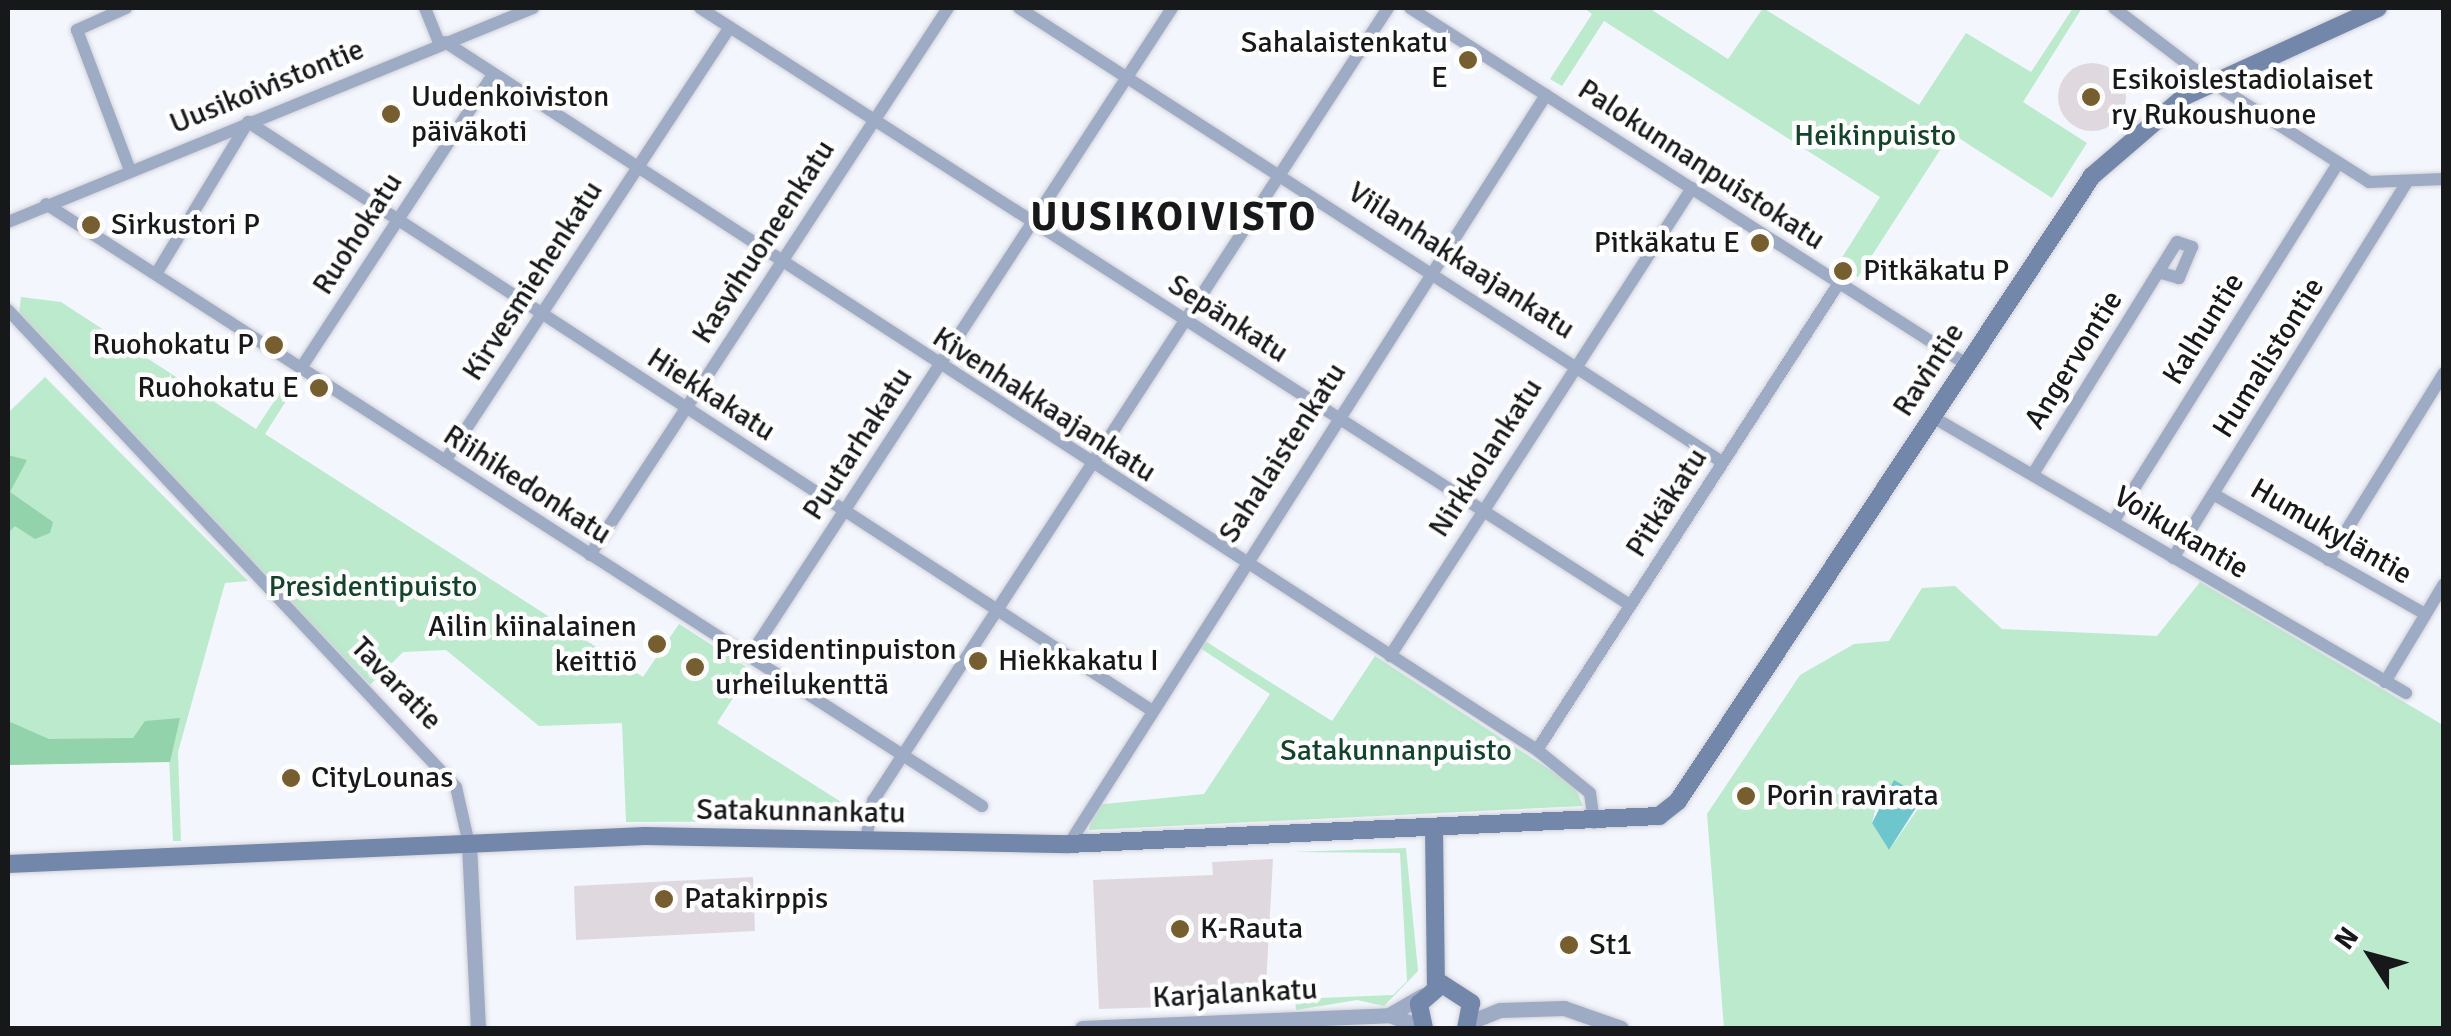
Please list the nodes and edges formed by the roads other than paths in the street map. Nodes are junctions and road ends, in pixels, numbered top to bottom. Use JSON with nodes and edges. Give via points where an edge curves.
{"nodes":[{"id":1,"x":126,"y":8,"type":"edge"},
{"id":2,"x":425,"y":8,"type":"edge"},
{"id":3,"x":533,"y":8,"type":"edge"},
{"id":4,"x":700,"y":8,"type":"edge"},
{"id":5,"x":948,"y":8,"type":"edge"},
{"id":6,"x":1020,"y":8,"type":"edge"},
{"id":7,"x":1172,"y":8,"type":"edge"},
{"id":8,"x":1388,"y":8,"type":"edge"},
{"id":9,"x":1410,"y":8,"type":"edge"},
{"id":10,"x":2114,"y":8,"type":"edge"},
{"id":11,"x":2378,"y":8,"type":"edge"},
{"id":12,"x":730,"y":27,"type":"junction"},
{"id":13,"x":442,"y":43,"type":"junction"},
{"id":14,"x":1128,"y":76,"type":"junction"},
{"id":15,"x":490,"y":78,"type":"junction"},
{"id":16,"x":2211,"y":82,"type":"junction"},
{"id":17,"x":1546,"y":95,"type":"junction"},
{"id":18,"x":874,"y":120,"type":"junction"},
{"id":19,"x":248,"y":122,"type":"junction"},
{"id":20,"x":2338,"y":162,"type":"junction"},
{"id":21,"x":130,"y":170,"type":"junction"},
{"id":22,"x":635,"y":171,"type":"junction"},
{"id":23,"x":1280,"y":175,"type":"junction"},
{"id":24,"x":2444,"y":179,"type":"edge"},
{"id":25,"x":2406,"y":184,"type":"junction"},
{"id":26,"x":1692,"y":188,"type":"junction"},
{"id":27,"x":46,"y":204,"type":"junction"},
{"id":28,"x":14,"y":212,"type":"edge"},
{"id":29,"x":8,"y":222,"type":"edge"},
{"id":30,"x":396,"y":222,"type":"junction"},
{"id":31,"x":1031,"y":222,"type":"junction"},
{"id":32,"x":780,"y":264,"type":"junction"},
{"id":33,"x":2158,"y":272,"type":"dead end"},
{"id":34,"x":1431,"y":273,"type":"junction"},
{"id":35,"x":156,"y":274,"type":"junction"},
{"id":36,"x":1839,"y":283,"type":"junction"},
{"id":37,"x":8,"y":310,"type":"edge"},
{"id":38,"x":541,"y":314,"type":"junction"},
{"id":39,"x":1185,"y":320,"type":"junction"},
{"id":40,"x":1966,"y":364,"type":"junction"},
{"id":41,"x":1576,"y":365,"type":"junction"},
{"id":42,"x":938,"y":366,"type":"junction"},
{"id":43,"x":301,"y":368,"type":"junction"},
{"id":44,"x":2444,"y":373,"type":"edge"},
{"id":45,"x":684,"y":408,"type":"junction"},
{"id":46,"x":1932,"y":416,"type":"junction"},
{"id":47,"x":1336,"y":418,"type":"junction"},
{"id":48,"x":445,"y":461,"type":"junction"},
{"id":49,"x":1722,"y":462,"type":"junction"},
{"id":50,"x":1091,"y":464,"type":"junction"},
{"id":51,"x":2033,"y":474,"type":"junction"},
{"id":52,"x":2213,"y":494,"type":"junction"},
{"id":53,"x":1480,"y":511,"type":"junction"},
{"id":54,"x":844,"y":513,"type":"junction"},
{"id":55,"x":2114,"y":522,"type":"junction"},
{"id":56,"x":590,"y":555,"type":"junction"},
{"id":57,"x":2173,"y":558,"type":"junction"},
{"id":58,"x":2328,"y":560,"type":"junction"},
{"id":59,"x":1242,"y":562,"type":"junction"},
{"id":60,"x":2442,"y":591,"type":"edge"},
{"id":61,"x":1630,"y":605,"type":"junction"},
{"id":62,"x":997,"y":609,"type":"junction"},
{"id":63,"x":2425,"y":614,"type":"junction"},
{"id":64,"x":1390,"y":656,"type":"junction"},
{"id":65,"x":749,"y":657,"type":"junction"},
{"id":66,"x":2385,"y":682,"type":"junction"},
{"id":67,"x":2406,"y":693,"type":"dead end"},
{"id":68,"x":1148,"y":708,"type":"junction"},
{"id":69,"x":1537,"y":750,"type":"junction"},
{"id":70,"x":902,"y":756,"type":"junction"},
{"id":71,"x":982,"y":806,"type":"dead end"},
{"id":72,"x":1594,"y":823,"type":"junction"},
{"id":73,"x":1434,"y":827,"type":"junction"},
{"id":74,"x":866,"y":840,"type":"junction"},
{"id":75,"x":469,"y":844,"type":"junction"},
{"id":76,"x":1069,"y":844,"type":"junction"},
{"id":77,"x":8,"y":864,"type":"edge"},
{"id":78,"x":1444,"y":990,"type":"junction"},
{"id":79,"x":1500,"y":1010,"type":"junction"},
{"id":80,"x":1389,"y":1014,"type":"junction"},
{"id":81,"x":1468,"y":1025,"type":"edge"},
{"id":82,"x":478,"y":1028,"type":"edge"},
{"id":83,"x":1082,"y":1028,"type":"edge"},
{"id":84,"x":1424,"y":1028,"type":"edge"},
{"id":85,"x":1621,"y":1028,"type":"edge"}],
"edges":[{"from":1,"to":21,"type":"street","via":[[80,26]]},
{"from":2,"to":13,"type":"street"},
{"from":3,"to":13,"type":"street","name":"Uusikoivistontie"},
{"from":4,"to":12,"type":"street","name":"Sepänkatu"},
{"from":5,"to":18,"type":"street","name":"Kasvihuoneenkatu"},
{"from":6,"to":14,"type":"street","name":"Viilanhakkaajankatu"},
{"from":7,"to":14,"type":"street","name":"Puutarhakatu"},
{"from":8,"to":23,"type":"street"},
{"from":9,"to":17,"type":"street","name":"Palokunnanpuistokatu"},
{"from":10,"to":16,"type":"street"},
{"from":11,"to":16,"type":"main road","name":"Ravintie"},
{"from":12,"to":18,"type":"street","name":"Sepänkatu"},
{"from":12,"to":22,"type":"street","name":"Kirvesmiehenkatu"},
{"from":13,"to":15,"type":"street","name":"Kivenhakkaajankatu"},
{"from":13,"to":19,"type":"street","name":"Uusikoivistontie"},
{"from":14,"to":23,"type":"street","name":"Viilanhakkaajankatu"},
{"from":14,"to":31,"type":"street","name":"Puutarhakatu"},
{"from":15,"to":22,"type":"street","name":"Kivenhakkaajankatu"},
{"from":15,"to":30,"type":"street","name":"Ruohokatu"},
{"from":16,"to":20,"type":"street"},
{"from":16,"to":40,"type":"main road","name":"Ravintie","via":[[2144,126],[2092,176]]},
{"from":17,"to":26,"type":"street","name":"Palokunnanpuistokatu"},
{"from":17,"to":34,"type":"street","name":"Sahalaistenkatu"},
{"from":18,"to":31,"type":"street","name":"Sepänkatu"},
{"from":18,"to":32,"type":"street","name":"Kasvihuoneenkatu"},
{"from":19,"to":21,"type":"street","name":"Uusikoivistontie"},
{"from":19,"to":30,"type":"street","name":"Hiekkakatu"},
{"from":19,"to":35,"type":"street"},
{"from":20,"to":25,"type":"street","via":[[2369,182]]},
{"from":20,"to":55,"type":"street","name":"Kalhuntie"},
{"from":21,"to":27,"type":"street","name":"Uusikoivistontie"},
{"from":22,"to":32,"type":"street","name":"Kivenhakkaajankatu"},
{"from":22,"to":38,"type":"street","name":"Kirvesmiehenkatu"},
{"from":23,"to":34,"type":"street","name":"Viilanhakkaajankatu"},
{"from":23,"to":39,"type":"street"},
{"from":24,"to":25,"type":"street"},
{"from":25,"to":52,"type":"street","name":"Humalistontie"},
{"from":26,"to":36,"type":"street","name":"Palokunnanpuistokatu"},
{"from":26,"to":41,"type":"street","name":"Nirkkolankatu"},
{"from":27,"to":28,"type":"street","name":"Uusikoivistontie"},
{"from":27,"to":35,"type":"street","name":"Riihikedonkatu"},
{"from":28,"to":29,"type":"street","name":"Uusikoivistontie"},
{"from":30,"to":38,"type":"street","name":"Hiekkakatu"},
{"from":30,"to":43,"type":"street","name":"Ruohokatu"},
{"from":31,"to":39,"type":"street","name":"Sepänkatu"},
{"from":31,"to":42,"type":"street","name":"Puutarhakatu"},
{"from":32,"to":42,"type":"street","name":"Kivenhakkaajankatu"},
{"from":32,"to":45,"type":"street","name":"Kasvihuoneenkatu"},
{"from":33,"to":51,"type":"street","name":"Angervontie"},
{"from":34,"to":41,"type":"street","name":"Viilanhakkaajankatu"},
{"from":34,"to":47,"type":"street","name":"Sahalaistenkatu"},
{"from":35,"to":43,"type":"street","name":"Riihikedonkatu"},
{"from":36,"to":40,"type":"street","name":"Palokunnanpuistokatu"},
{"from":36,"to":49,"type":"street","name":"Pitkäkatu"},
{"from":37,"to":75,"type":"street","name":"Tavaratie","via":[[456,788]]},
{"from":38,"to":45,"type":"street","name":"Hiekkakatu"},
{"from":38,"to":48,"type":"street","name":"Kirvesmiehenkatu"},
{"from":39,"to":47,"type":"street","name":"Sepänkatu"},
{"from":39,"to":50,"type":"street"},
{"from":40,"to":46,"type":"main road","name":"Ravintie"},
{"from":41,"to":49,"type":"street","name":"Viilanhakkaajankatu"},
{"from":41,"to":53,"type":"street","name":"Nirkkolankatu"},
{"from":42,"to":50,"type":"street","name":"Kivenhakkaajankatu"},
{"from":42,"to":54,"type":"street","name":"Puutarhakatu"},
{"from":43,"to":48,"type":"street","name":"Riihikedonkatu"},
{"from":44,"to":58,"type":"street"},
{"from":45,"to":54,"type":"street","name":"Hiekkakatu"},
{"from":45,"to":56,"type":"street","name":"Kasvihuoneenkatu"},
{"from":46,"to":51,"type":"street","name":"Voikukantie"},
{"from":46,"to":72,"type":"main road","name":"Ravintie","via":[[1678,801],[1652,818]]},
{"from":47,"to":53,"type":"street","name":"Sepänkatu"},
{"from":47,"to":59,"type":"street","name":"Sahalaistenkatu"},
{"from":48,"to":56,"type":"street","name":"Riihikedonkatu"},
{"from":49,"to":61,"type":"street","name":"Pitkäkatu"},
{"from":50,"to":59,"type":"street","name":"Kivenhakkaajankatu"},
{"from":50,"to":62,"type":"street"},
{"from":51,"to":55,"type":"street","name":"Voikukantie"},
{"from":52,"to":57,"type":"street","name":"Humalistontie"},
{"from":52,"to":58,"type":"street","name":"Humukyläntie"},
{"from":53,"to":61,"type":"street","name":"Sepänkatu"},
{"from":53,"to":64,"type":"street","name":"Nirkkolankatu"},
{"from":54,"to":62,"type":"street","name":"Hiekkakatu"},
{"from":54,"to":65,"type":"street","name":"Puutarhakatu"},
{"from":55,"to":57,"type":"street","name":"Voikukantie"},
{"from":56,"to":65,"type":"street","name":"Riihikedonkatu"},
{"from":57,"to":66,"type":"street","name":"Voikukantie"},
{"from":58,"to":63,"type":"street","name":"Humukyläntie"},
{"from":59,"to":64,"type":"street","name":"Kivenhakkaajankatu"},
{"from":59,"to":68,"type":"street","name":"Sahalaistenkatu"},
{"from":60,"to":63,"type":"street"},
{"from":61,"to":69,"type":"street","name":"Pitkäkatu"},
{"from":62,"to":68,"type":"street","name":"Hiekkakatu"},
{"from":62,"to":70,"type":"street"},
{"from":63,"to":66,"type":"street"},
{"from":64,"to":69,"type":"street","name":"Kivenhakkaajankatu"},
{"from":65,"to":70,"type":"street","name":"Riihikedonkatu"},
{"from":66,"to":67,"type":"street","name":"Voikukantie"},
{"from":68,"to":76,"type":"street","name":"Sahalaistenkatu"},
{"from":69,"to":72,"type":"street","name":"Kivenhakkaajankatu","via":[[1590,793]]},
{"from":70,"to":71,"type":"street","name":"Riihikedonkatu"},
{"from":70,"to":74,"type":"street","via":[[873,801]]},
{"from":72,"to":73,"type":"main road","name":"Satakunnankatu"},
{"from":73,"to":76,"type":"main road","name":"Satakunnankatu"},
{"from":73,"to":78,"type":"main road"},
{"from":74,"to":75,"type":"main road","name":"Satakunnankatu"},
{"from":74,"to":76,"type":"main road","name":"Satakunnankatu"},
{"from":75,"to":77,"type":"main road","name":"Satakunnankatu"},
{"from":75,"to":82,"type":"street","name":"Tavaratie"},
{"from":78,"to":79,"type":"street"},
{"from":78,"to":80,"type":"street","name":"Karjalankatu"},
{"from":78,"to":81,"type":"main road"},
{"from":78,"to":84,"type":"main road"},
{"from":79,"to":81,"type":"street"},
{"from":79,"to":85,"type":"street","via":[[1577,1010]]},
{"from":80,"to":83,"type":"street","name":"Karjalankatu"},
{"from":80,"to":84,"type":"street","name":"Karjalankatu"}]}
